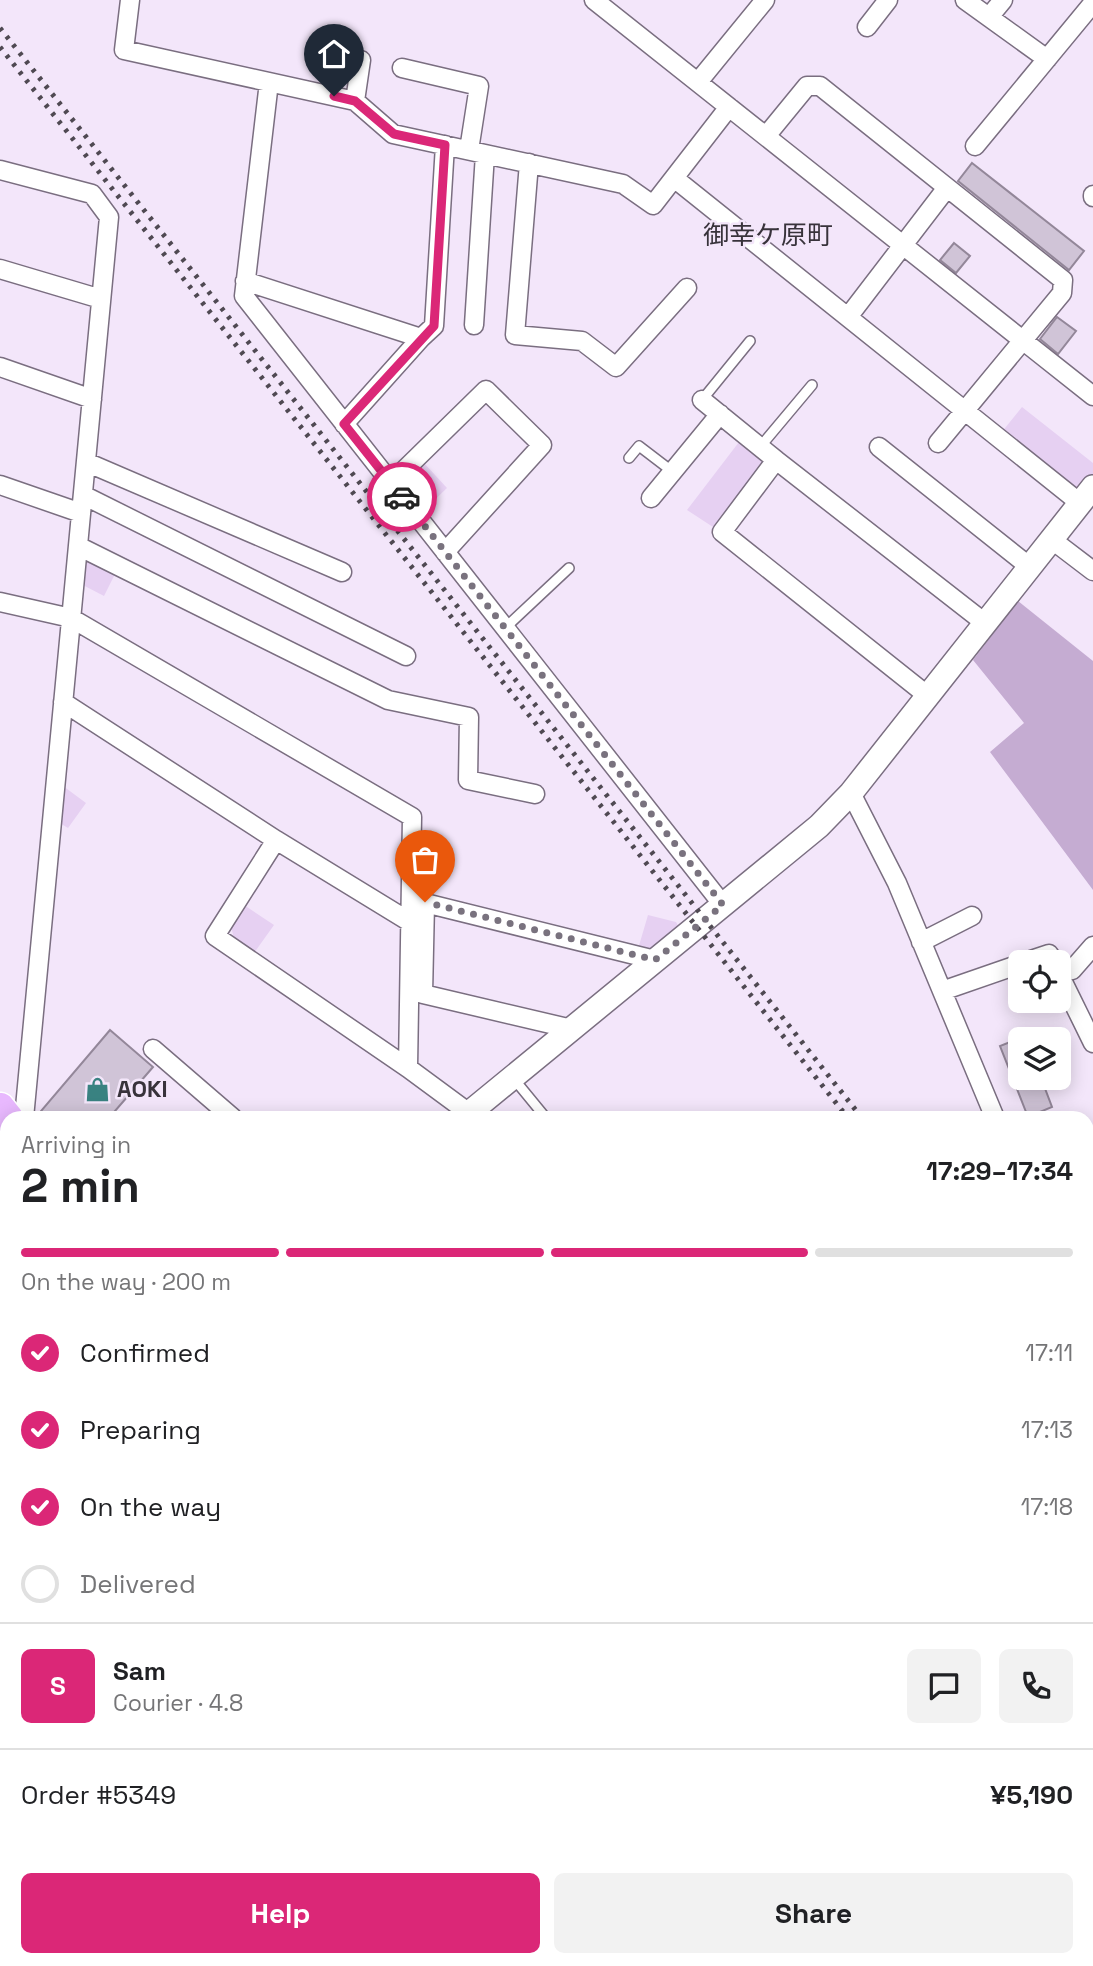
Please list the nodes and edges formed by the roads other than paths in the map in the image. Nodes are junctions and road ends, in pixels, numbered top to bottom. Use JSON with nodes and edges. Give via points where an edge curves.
{"nodes":[{"id":1,"x":131,"y":0,"type":"edge"},
{"id":2,"x":594,"y":0,"type":"edge"},
{"id":3,"x":765,"y":0,"type":"edge"},
{"id":4,"x":888,"y":0,"type":"edge"},
{"id":5,"x":965,"y":0,"type":"edge"},
{"id":6,"x":1003,"y":0,"type":"edge"},
{"id":7,"x":1093,"y":3,"type":"edge"},
{"id":8,"x":989,"y":17,"type":"junction"},
{"id":9,"x":867,"y":27,"type":"dead end"},
{"id":10,"x":329,"y":54,"type":"dead end"},
{"id":11,"x":1047,"y":59,"type":"junction"},
{"id":12,"x":402,"y":68,"type":"dead end"},
{"id":13,"x":269,"y":82,"type":"junction"},
{"id":14,"x":698,"y":82,"type":"junction"},
{"id":15,"x":355,"y":101,"type":"junction"},
{"id":16,"x":729,"y":107,"type":"junction"},
{"id":17,"x":766,"y":136,"type":"junction"},
{"id":18,"x":445,"y":145,"type":"junction"},
{"id":19,"x":975,"y":146,"type":"dead end"},
{"id":20,"x":477,"y":152,"type":"junction"},
{"id":21,"x":528,"y":163,"type":"junction"},
{"id":22,"x":0,"y":170,"type":"edge"},
{"id":23,"x":674,"y":178,"type":"junction"},
{"id":24,"x":946,"y":189,"type":"junction"},
{"id":25,"x":904,"y":246,"type":"junction"},
{"id":26,"x":0,"y":269,"type":"edge"},
{"id":27,"x":245,"y":281,"type":"junction"},
{"id":28,"x":687,"y":288,"type":"dead end"},
{"id":29,"x":101,"y":299,"type":"junction"},
{"id":30,"x":848,"y":317,"type":"junction"},
{"id":31,"x":474,"y":325,"type":"dead end"},
{"id":32,"x":421,"y":338,"type":"junction"},
{"id":33,"x":750,"y":341,"type":"dead end"},
{"id":34,"x":1023,"y":341,"type":"junction"},
{"id":35,"x":0,"y":367,"type":"edge"},
{"id":36,"x":812,"y":385,"type":"dead end"},
{"id":37,"x":1093,"y":396,"type":"edge"},
{"id":38,"x":92,"y":399,"type":"junction"},
{"id":39,"x":702,"y":400,"type":"joint"},
{"id":40,"x":964,"y":410,"type":"junction"},
{"id":41,"x":720,"y":414,"type":"junction"},
{"id":42,"x":344,"y":424,"type":"junction"},
{"id":43,"x":938,"y":443,"type":"dead end"},
{"id":44,"x":760,"y":447,"type":"junction"},
{"id":45,"x":878,"y":447,"type":"dead end"},
{"id":46,"x":629,"y":458,"type":"dead end"},
{"id":47,"x":776,"y":460,"type":"junction"},
{"id":48,"x":86,"y":462,"type":"junction"},
{"id":49,"x":673,"y":472,"type":"junction"},
{"id":50,"x":391,"y":483,"type":"junction"},
{"id":51,"x":0,"y":485,"type":"edge"},
{"id":52,"x":1087,"y":495,"type":"edge"},
{"id":53,"x":651,"y":498,"type":"dead end"},
{"id":54,"x":82,"y":504,"type":"junction"},
{"id":55,"x":1051,"y":539,"type":"junction"},
{"id":56,"x":78,"y":546,"type":"junction"},
{"id":57,"x":445,"y":552,"type":"junction"},
{"id":58,"x":1030,"y":567,"type":"junction"},
{"id":59,"x":569,"y":568,"type":"dead end"},
{"id":60,"x":1093,"y":571,"type":"edge"},
{"id":61,"x":342,"y":572,"type":"dead end"},
{"id":62,"x":0,"y":603,"type":"edge"},
{"id":63,"x":71,"y":618,"type":"junction"},
{"id":64,"x":985,"y":623,"type":"junction"},
{"id":65,"x":505,"y":628,"type":"junction"},
{"id":66,"x":407,"y":656,"type":"dead end"},
{"id":67,"x":928,"y":696,"type":"junction"},
{"id":68,"x":63,"y":702,"type":"junction"},
{"id":69,"x":851,"y":793,"type":"junction"},
{"id":70,"x":535,"y":794,"type":"dead end"},
{"id":71,"x":276,"y":840,"type":"junction"},
{"id":72,"x":723,"y":905,"type":"junction"},
{"id":73,"x":972,"y":916,"type":"dead end"},
{"id":74,"x":410,"y":922,"type":"junction"},
{"id":75,"x":921,"y":942,"type":"junction"},
{"id":76,"x":1093,"y":946,"type":"edge"},
{"id":77,"x":655,"y":960,"type":"junction"},
{"id":78,"x":1008,"y":968,"type":"edge"},
{"id":79,"x":1071,"y":970,"type":"edge"},
{"id":80,"x":942,"y":991,"type":"junction"},
{"id":81,"x":1071,"y":998,"type":"edge"},
{"id":82,"x":572,"y":1029,"type":"junction"},
{"id":83,"x":1093,"y":1043,"type":"edge"},
{"id":84,"x":153,"y":1049,"type":"dead end"},
{"id":85,"x":408,"y":1068,"type":"junction"},
{"id":86,"x":513,"y":1077,"type":"junction"},
{"id":87,"x":25,"y":1111,"type":"edge"},
{"id":88,"x":225,"y":1111,"type":"edge"},
{"id":89,"x":460,"y":1111,"type":"edge"},
{"id":90,"x":472,"y":1111,"type":"edge"},
{"id":91,"x":540,"y":1111,"type":"edge"},
{"id":92,"x":992,"y":1111,"type":"edge"}],
"edges":[{"from":1,"to":13,"type":"street","via":[[124,50]]},
{"from":2,"to":14,"type":"street"},
{"from":3,"to":14,"type":"street"},
{"from":4,"to":9,"type":"street"},
{"from":5,"to":8,"type":"street"},
{"from":6,"to":8,"type":"street"},
{"from":7,"to":11,"type":"street"},
{"from":8,"to":11,"type":"street"},
{"from":10,"to":15,"type":"street","via":[[361,60]]},
{"from":11,"to":19,"type":"street"},
{"from":12,"to":20,"type":"street","via":[[479,86]]},
{"from":13,"to":15,"type":"street"},
{"from":13,"to":27,"type":"street"},
{"from":14,"to":16,"type":"street"},
{"from":15,"to":18,"type":"street","via":[[394,134]]},
{"from":16,"to":17,"type":"street"},
{"from":16,"to":23,"type":"street"},
{"from":17,"to":24,"type":"street","via":[[807,86],[820,86]]},
{"from":17,"to":25,"type":"street"},
{"from":18,"to":20,"type":"street"},
{"from":18,"to":32,"type":"street","via":[[434,326]]},
{"from":20,"to":21,"type":"street"},
{"from":20,"to":31,"type":"street"},
{"from":21,"to":23,"type":"street","via":[[623,184],[653,205]]},
{"from":21,"to":28,"type":"street","via":[[516,335],[582,341],[616,367]]},
{"from":22,"to":29,"type":"street","via":[[92,194],[109,217]]},
{"from":23,"to":30,"type":"street"},
{"from":24,"to":25,"type":"street"},
{"from":24,"to":34,"type":"street","via":[[1063,280],[1062,293]]},
{"from":25,"to":30,"type":"street"},
{"from":25,"to":34,"type":"street"},
{"from":26,"to":29,"type":"street"},
{"from":27,"to":32,"type":"street"},
{"from":27,"to":42,"type":"street","via":[[243,296]]},
{"from":29,"to":38,"type":"street"},
{"from":30,"to":40,"type":"street"},
{"from":32,"to":42,"type":"street"},
{"from":33,"to":39,"type":"lane"},
{"from":34,"to":37,"type":"street"},
{"from":34,"to":40,"type":"street"},
{"from":35,"to":38,"type":"street"},
{"from":36,"to":44,"type":"lane"},
{"from":38,"to":48,"type":"street"},
{"from":39,"to":41,"type":"street"},
{"from":40,"to":43,"type":"street"},
{"from":40,"to":52,"type":"street"},
{"from":41,"to":44,"type":"street"},
{"from":41,"to":49,"type":"street"},
{"from":42,"to":50,"type":"street"},
{"from":44,"to":47,"type":"street"},
{"from":45,"to":58,"type":"street"},
{"from":46,"to":49,"type":"lane","via":[[639,446]]},
{"from":47,"to":64,"type":"street"},
{"from":47,"to":67,"type":"street","via":[[722,532]]},
{"from":48,"to":54,"type":"street"},
{"from":48,"to":61,"type":"street"},
{"from":49,"to":53,"type":"street"},
{"from":50,"to":57,"type":"street"},
{"from":50,"to":57,"type":"street","via":[[486,390],[542,445]]},
{"from":51,"to":54,"type":"street"},
{"from":52,"to":55,"type":"street"},
{"from":54,"to":56,"type":"street"},
{"from":54,"to":66,"type":"street"},
{"from":55,"to":58,"type":"street"},
{"from":55,"to":60,"type":"street"},
{"from":56,"to":63,"type":"street"},
{"from":56,"to":70,"type":"street","via":[[388,700],[468,717],[468,780]]},
{"from":57,"to":65,"type":"street"},
{"from":58,"to":64,"type":"street"},
{"from":59,"to":65,"type":"lane"},
{"from":62,"to":63,"type":"street"},
{"from":63,"to":68,"type":"street"},
{"from":63,"to":74,"type":"street","via":[[412,817]]},
{"from":64,"to":67,"type":"street"},
{"from":65,"to":72,"type":"street"},
{"from":67,"to":69,"type":"street"},
{"from":68,"to":71,"type":"street"},
{"from":68,"to":87,"type":"street"},
{"from":69,"to":72,"type":"street","via":[[819,827]]},
{"from":69,"to":75,"type":"street"},
{"from":71,"to":74,"type":"street"},
{"from":71,"to":85,"type":"street","via":[[215,936]]},
{"from":72,"to":77,"type":"street"},
{"from":73,"to":75,"type":"street"},
{"from":74,"to":85,"type":"street"},
{"from":75,"to":80,"type":"street"},
{"from":76,"to":79,"type":"street"},
{"from":77,"to":82,"type":"street"},
{"from":77,"to":82,"type":"street","via":[[425,902],[423,994]]},
{"from":78,"to":80,"type":"street"},
{"from":80,"to":92,"type":"street"},
{"from":81,"to":83,"type":"street"},
{"from":82,"to":86,"type":"street"},
{"from":84,"to":88,"type":"street"},
{"from":85,"to":89,"type":"street"},
{"from":86,"to":90,"type":"street"},
{"from":86,"to":91,"type":"lane"}]}
